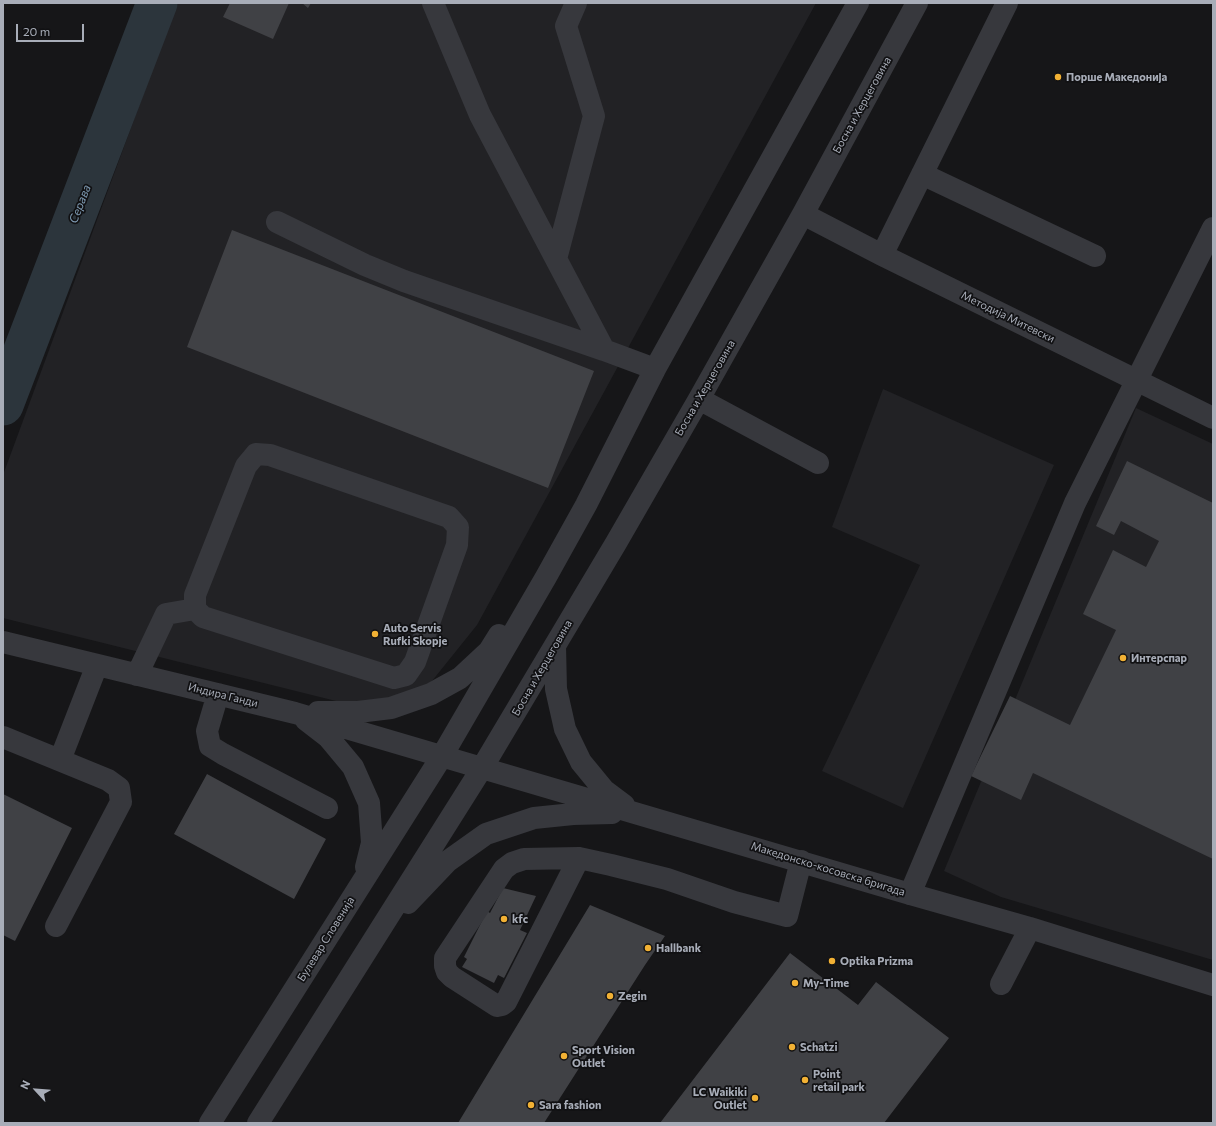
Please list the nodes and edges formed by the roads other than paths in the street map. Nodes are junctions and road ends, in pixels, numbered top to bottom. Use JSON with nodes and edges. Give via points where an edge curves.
{"nodes":[{"id":1,"x":434,"y":3,"type":"edge"},
{"id":2,"x":576,"y":3,"type":"edge"},
{"id":3,"x":858,"y":3,"type":"edge"},
{"id":4,"x":917,"y":3,"type":"edge"},
{"id":5,"x":1007,"y":3,"type":"edge"},
{"id":6,"x":922,"y":174,"type":"junction"},
{"id":7,"x":803,"y":214,"type":"junction"},
{"id":8,"x":277,"y":222,"type":"dead end"},
{"id":9,"x":1213,"y":228,"type":"edge"},
{"id":10,"x":882,"y":255,"type":"junction"},
{"id":11,"x":1095,"y":256,"type":"dead end"},
{"id":12,"x":556,"y":259,"type":"junction"},
{"id":13,"x":604,"y":350,"type":"junction"},
{"id":14,"x":655,"y":369,"type":"junction"},
{"id":15,"x":1137,"y":380,"type":"junction"},
{"id":16,"x":699,"y":399,"type":"junction"},
{"id":17,"x":1213,"y":418,"type":"edge"},
{"id":18,"x":818,"y":463,"type":"dead end"},
{"id":19,"x":546,"y":576,"type":"junction"},
{"id":20,"x":195,"y":609,"type":"junction"},
{"id":21,"x":3,"y":642,"type":"edge"},
{"id":22,"x":555,"y":646,"type":"junction"},
{"id":23,"x":97,"y":665,"type":"junction"},
{"id":24,"x":138,"y":675,"type":"junction"},
{"id":25,"x":218,"y":694,"type":"junction"},
{"id":26,"x":295,"y":712,"type":"junction"},
{"id":27,"x":3,"y":737,"type":"edge"},
{"id":28,"x":442,"y":756,"type":"junction"},
{"id":29,"x":60,"y":760,"type":"junction"},
{"id":30,"x":482,"y":768,"type":"junction"},
{"id":31,"x":327,"y":808,"type":"dead end"},
{"id":32,"x":633,"y":812,"type":"junction"},
{"id":33,"x":579,"y":858,"type":"junction"},
{"id":34,"x":801,"y":861,"type":"junction"},
{"id":35,"x":362,"y":882,"type":"junction"},
{"id":36,"x":910,"y":894,"type":"junction"},
{"id":37,"x":56,"y":926,"type":"dead end"},
{"id":38,"x":1030,"y":928,"type":"junction"},
{"id":39,"x":375,"y":939,"type":"junction"},
{"id":40,"x":1001,"y":984,"type":"dead end"},
{"id":41,"x":1213,"y":985,"type":"edge"},
{"id":42,"x":210,"y":1123,"type":"edge"},
{"id":43,"x":258,"y":1123,"type":"edge"}],
"edges":[{"from":1,"to":12,"type":"street","via":[[480,115]]},
{"from":2,"to":12,"type":"street","via":[[566,26],[594,116]]},
{"from":3,"to":14,"type":"street"},
{"from":4,"to":7,"type":"street","name":"Босна и Херцеговина"},
{"from":5,"to":6,"type":"street"},
{"from":6,"to":10,"type":"street"},
{"from":6,"to":11,"type":"street"},
{"from":7,"to":10,"type":"street","name":"Методија Митевски"},
{"from":7,"to":16,"type":"street","name":"Босна и Херцеговина"},
{"from":8,"to":13,"type":"street","via":[[404,281]]},
{"from":9,"to":15,"type":"street"},
{"from":10,"to":15,"type":"street","name":"Методија Митевски"},
{"from":12,"to":13,"type":"street"},
{"from":13,"to":14,"type":"street"},
{"from":14,"to":19,"type":"street","via":[[586,505]]},
{"from":15,"to":17,"type":"street","name":"Методија Митевски"},
{"from":15,"to":36,"type":"street","via":[[1075,503]]},
{"from":16,"to":18,"type":"street"},
{"from":16,"to":22,"type":"street","name":"Босна и Херцеговина"},
{"from":19,"to":26,"type":"street","via":[[515,612],[488,651],[460,678],[432,694],[390,708],[358,712]]},
{"from":19,"to":28,"type":"street"},
{"from":20,"to":20,"type":"street","via":[[195,594],[246,466],[256,454],[270,455],[449,517],[458,527],[457,545],[415,662],[406,675],[394,678],[203,617]]},
{"from":20,"to":24,"type":"street","via":[[166,614]]},
{"from":21,"to":23,"type":"street","name":"Индира Ганди"},
{"from":22,"to":30,"type":"street","name":"Босна и Херцеговина"},
{"from":22,"to":32,"type":"street","via":[[556,689],[565,729],[581,762],[604,790]]},
{"from":23,"to":24,"type":"street","name":"Индира Ганди"},
{"from":23,"to":29,"type":"street"},
{"from":24,"to":25,"type":"street","name":"Индира Ганди"},
{"from":25,"to":26,"type":"street","name":"Индира Ганди"},
{"from":25,"to":31,"type":"street","via":[[206,731],[210,746]]},
{"from":26,"to":28,"type":"street","name":"Индира Ганди"},
{"from":26,"to":35,"type":"street","via":[[328,737],[353,767],[369,803],[372,843]]},
{"from":27,"to":29,"type":"street"},
{"from":28,"to":30,"type":"street","name":"Македонско-косовска бригада"},
{"from":28,"to":35,"type":"street","name":"Булевар Словенија"},
{"from":29,"to":37,"type":"street","via":[[108,780],[119,788],[121,802]]},
{"from":30,"to":32,"type":"street","name":"Македонско-косовска бригада"},
{"from":30,"to":39,"type":"street"},
{"from":32,"to":34,"type":"street","name":"Македонско-косовска бригада"},
{"from":32,"to":39,"type":"street","via":[[534,818],[486,834],[448,861]]},
{"from":33,"to":33,"type":"street","via":[[524,859],[504,869],[445,958],[447,972],[497,1006],[506,1002]]},
{"from":33,"to":34,"type":"street","via":[[667,878],[734,902],[788,916]]},
{"from":34,"to":36,"type":"street","name":"Македонско-косовска бригада"},
{"from":35,"to":42,"type":"street","name":"Булевар Словенија"},
{"from":36,"to":38,"type":"street","name":"Македонско-косовска бригада"},
{"from":38,"to":40,"type":"street"},
{"from":38,"to":41,"type":"street","name":"Македонско-косовска бригада"},
{"from":39,"to":43,"type":"street"}]}
